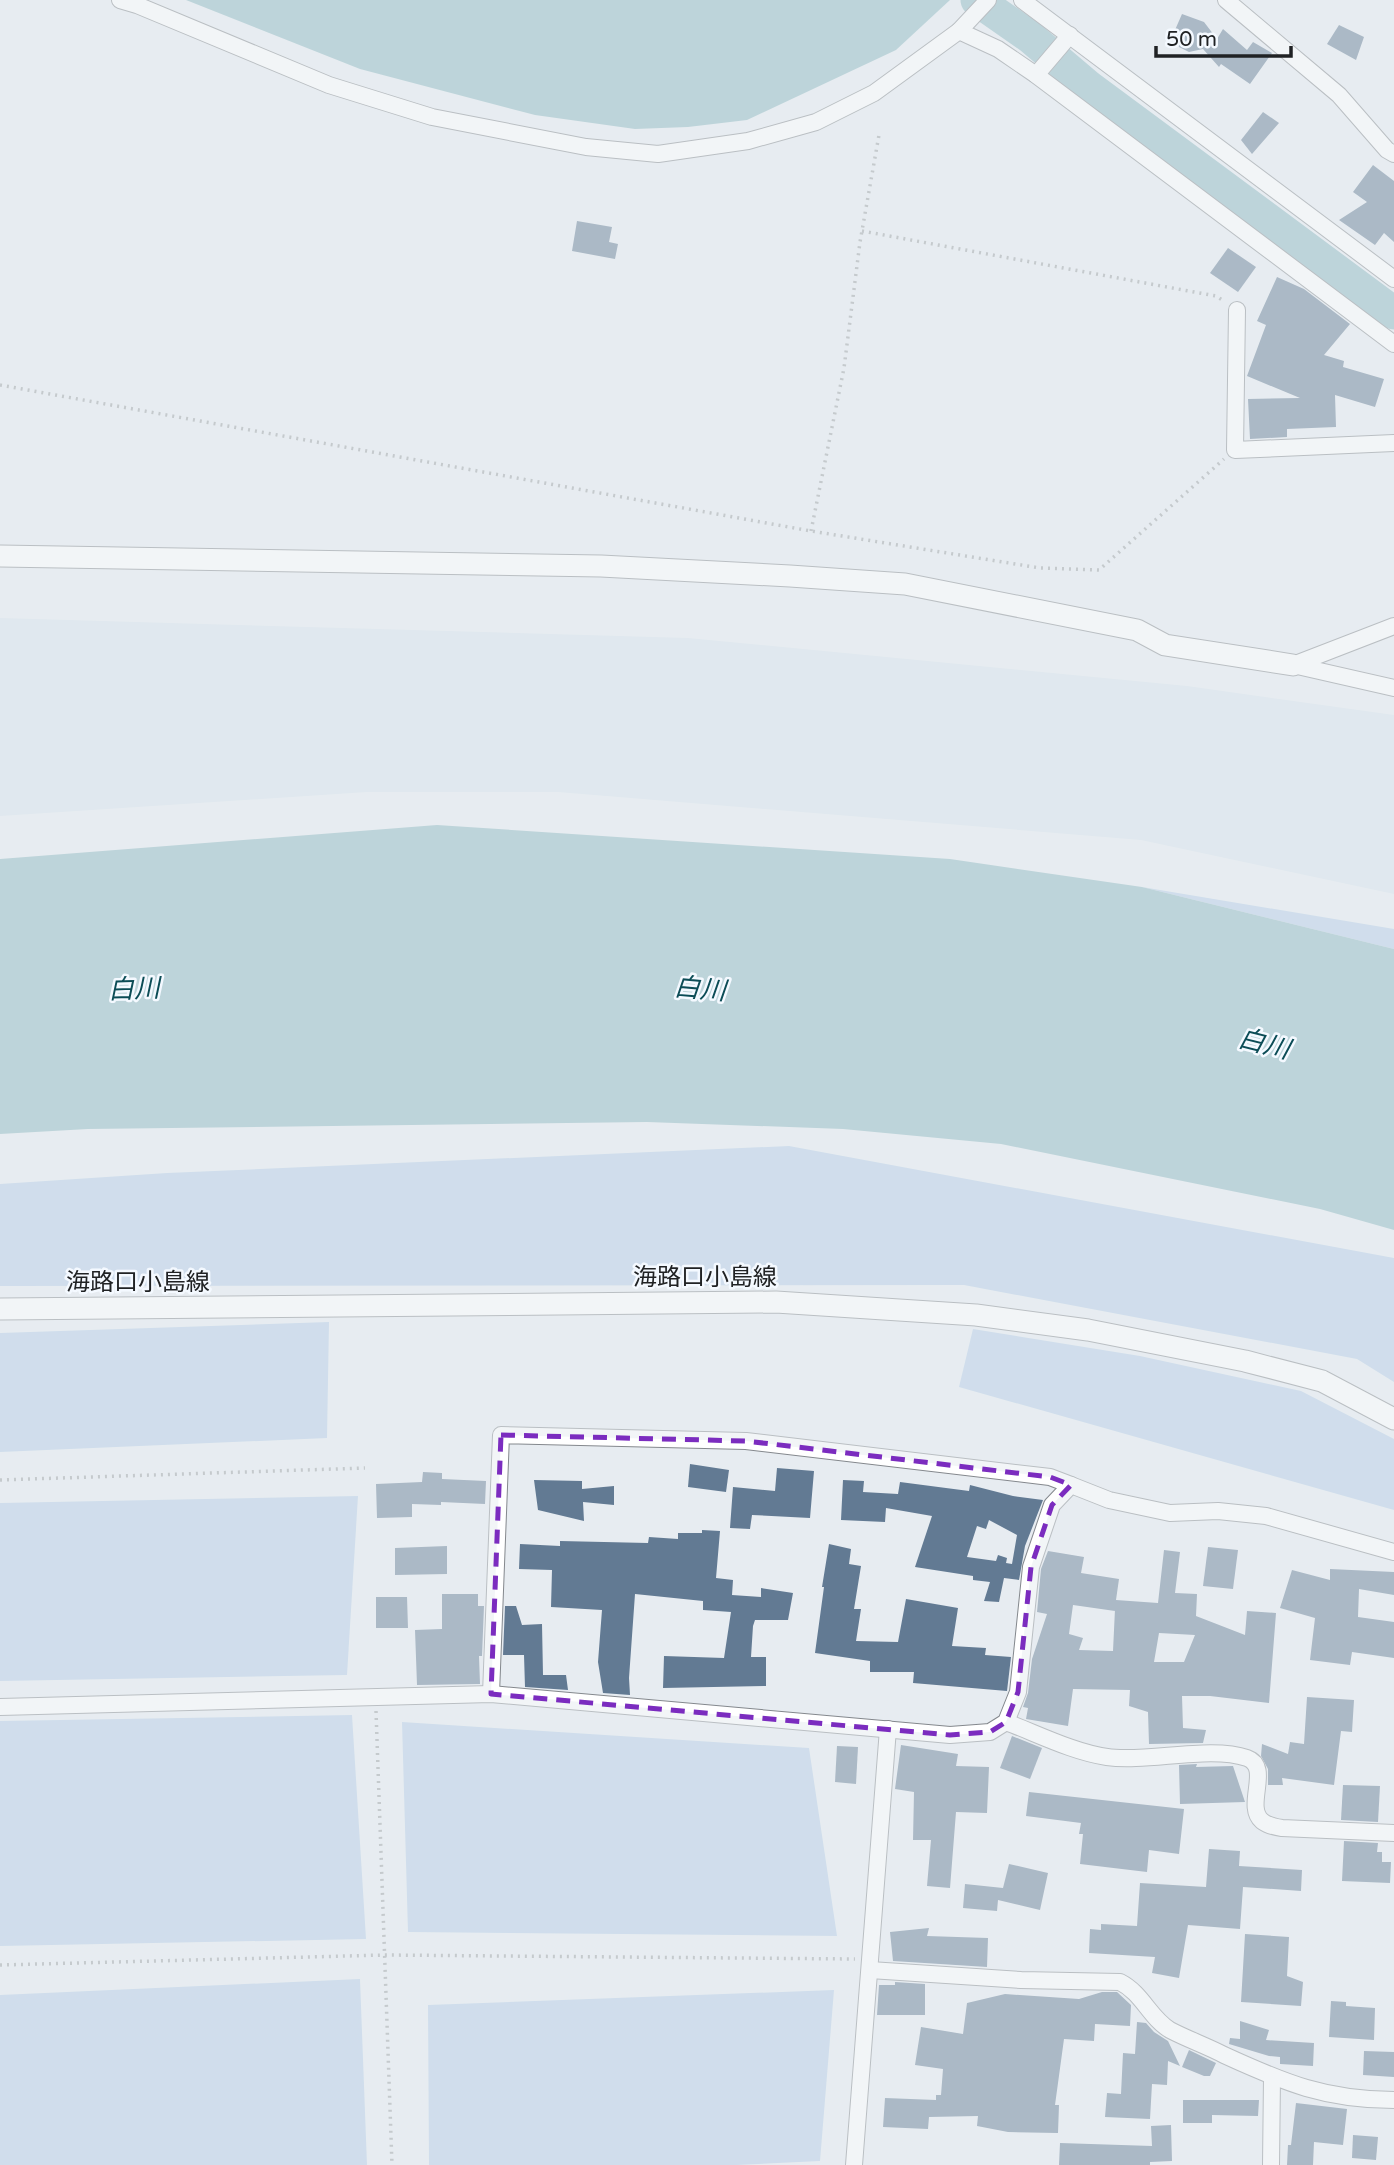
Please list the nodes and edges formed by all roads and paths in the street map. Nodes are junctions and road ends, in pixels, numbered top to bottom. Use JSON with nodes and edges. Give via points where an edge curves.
{"nodes":[{"id":1,"x":120,"y":0,"type":"edge"},
{"id":2,"x":988,"y":0,"type":"edge"},
{"id":3,"x":1022,"y":0,"type":"edge"},
{"id":4,"x":1226,"y":0,"type":"edge"},
{"id":5,"x":962,"y":28,"type":"junction"},
{"id":6,"x":1070,"y":34,"type":"junction"},
{"id":7,"x":1036,"y":75,"type":"junction"},
{"id":8,"x":879,"y":135,"type":"dead end"},
{"id":9,"x":1394,"y":154,"type":"edge"},
{"id":10,"x":862,"y":231,"type":"junction"},
{"id":11,"x":1394,"y":279,"type":"edge"},
{"id":12,"x":1237,"y":310,"type":"joint"},
{"id":13,"x":1394,"y":344,"type":"edge"},
{"id":14,"x":0,"y":385,"type":"edge"},
{"id":15,"x":1394,"y":443,"type":"edge"},
{"id":16,"x":1235,"y":450,"type":"junction"},
{"id":17,"x":811,"y":531,"type":"junction"},
{"id":18,"x":0,"y":556,"type":"edge"},
{"id":19,"x":1394,"y":626,"type":"edge"},
{"id":20,"x":1293,"y":665,"type":"junction"},
{"id":21,"x":1394,"y":688,"type":"edge"},
{"id":22,"x":0,"y":1309,"type":"edge"},
{"id":23,"x":1394,"y":1419,"type":"edge"},
{"id":24,"x":365,"y":1468,"type":"dead end"},
{"id":25,"x":0,"y":1480,"type":"edge"},
{"id":26,"x":1070,"y":1485,"type":"junction"},
{"id":27,"x":1394,"y":1552,"type":"edge"},
{"id":28,"x":491,"y":1694,"type":"junction"},
{"id":29,"x":376,"y":1699,"type":"junction"},
{"id":30,"x":0,"y":1707,"type":"edge"},
{"id":31,"x":1006,"y":1722,"type":"junction"},
{"id":32,"x":888,"y":1729,"type":"junction"},
{"id":33,"x":1394,"y":1833,"type":"edge"},
{"id":34,"x":385,"y":1955,"type":"junction"},
{"id":35,"x":0,"y":1965,"type":"edge"},
{"id":36,"x":871,"y":1965,"type":"junction"},
{"id":37,"x":1272,"y":2077,"type":"junction"},
{"id":38,"x":1394,"y":2100,"type":"edge"},
{"id":39,"x":392,"y":2165,"type":"edge"},
{"id":40,"x":854,"y":2165,"type":"edge"},
{"id":41,"x":1271,"y":2165,"type":"edge"}],
"edges":[{"from":1,"to":5,"type":"street","via":[[329,85],[432,117],[586,147],[658,154],[748,141],[816,122],[874,93]]},
{"from":2,"to":5,"type":"street"},
{"from":3,"to":6,"type":"street"},
{"from":4,"to":9,"type":"street","via":[[1339,94]]},
{"from":5,"to":7,"type":"street"},
{"from":6,"to":7,"type":"street"},
{"from":6,"to":11,"type":"street"},
{"from":7,"to":13,"type":"street"},
{"from":8,"to":10,"type":"path"},
{"from":10,"to":12,"type":"path","via":[[1216,296]]},
{"from":10,"to":17,"type":"path","via":[[844,368]]},
{"from":12,"to":16,"type":"street"},
{"from":14,"to":17,"type":"path"},
{"from":15,"to":16,"type":"street"},
{"from":16,"to":17,"type":"path","via":[[1099,570],[1040,568]]},
{"from":18,"to":20,"type":"main road","via":[[601,566],[905,584],[1137,630],[1165,645]]},
{"from":19,"to":20,"type":"street"},
{"from":20,"to":21,"type":"street"},
{"from":22,"to":23,"type":"main road","name":"海路口小島線","via":[[776,1302],[976,1315],[1088,1330],[1245,1361],[1322,1381]]},
{"from":24,"to":25,"type":"path"},
{"from":26,"to":27,"type":"street","via":[[1109,1500],[1170,1513],[1266,1516]]},
{"from":26,"to":28,"type":"street","via":[[1037,1475],[746,1441],[501,1435]]},
{"from":26,"to":31,"type":"street","via":[[1052,1505],[1031,1567],[1018,1692]]},
{"from":28,"to":29,"type":"street"},
{"from":28,"to":32,"type":"street"},
{"from":29,"to":30,"type":"street"},
{"from":29,"to":34,"type":"path"},
{"from":31,"to":32,"type":"street","via":[[990,1732],[950,1735]]},
{"from":31,"to":33,"type":"street","via":[[1108,1758],[1249,1758],[1258,1771],[1255,1810],[1260,1820],[1282,1828]]},
{"from":32,"to":36,"type":"street"},
{"from":34,"to":35,"type":"path"},
{"from":34,"to":36,"type":"path"},
{"from":34,"to":39,"type":"path"},
{"from":36,"to":37,"type":"street","via":[[1021,1980],[1121,1982],[1133,1988],[1168,2028]]},
{"from":36,"to":40,"type":"street"},
{"from":37,"to":38,"type":"street","via":[[1360,2100]]},
{"from":37,"to":41,"type":"street"}]}
